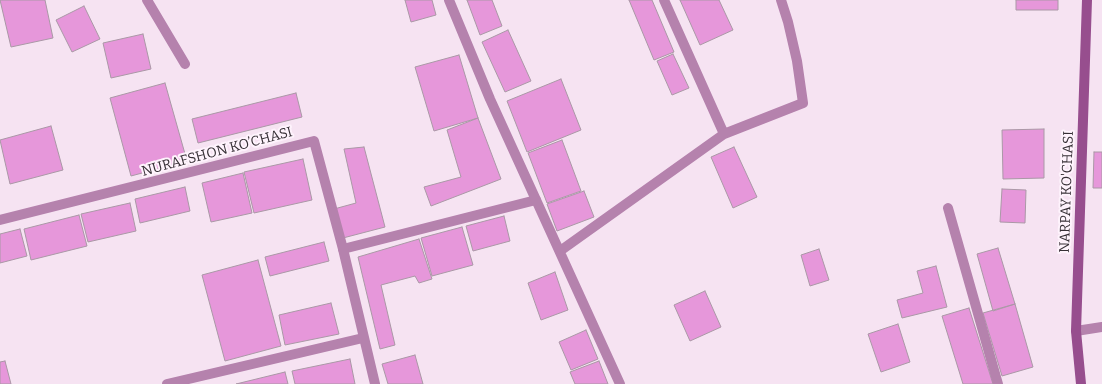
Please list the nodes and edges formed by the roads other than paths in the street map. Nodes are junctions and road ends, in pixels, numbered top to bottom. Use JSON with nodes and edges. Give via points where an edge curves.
{"nodes":[{"id":1,"x":147,"y":0,"type":"edge"},
{"id":2,"x":449,"y":0,"type":"edge"},
{"id":3,"x":664,"y":0,"type":"edge"},
{"id":4,"x":780,"y":0,"type":"edge"},
{"id":5,"x":1087,"y":0,"type":"edge"},
{"id":6,"x":185,"y":64,"type":"dead end"},
{"id":7,"x":724,"y":134,"type":"junction"},
{"id":8,"x":536,"y":200,"type":"junction"},
{"id":9,"x":948,"y":208,"type":"dead end"},
{"id":10,"x":0,"y":220,"type":"edge"},
{"id":11,"x":344,"y":249,"type":"junction"},
{"id":12,"x":560,"y":251,"type":"junction"},
{"id":13,"x":1102,"y":327,"type":"edge"},
{"id":14,"x":1076,"y":331,"type":"junction"},
{"id":15,"x":363,"y":338,"type":"junction"},
{"id":16,"x":167,"y":384,"type":"edge"},
{"id":17,"x":375,"y":384,"type":"edge"},
{"id":18,"x":620,"y":384,"type":"edge"},
{"id":19,"x":998,"y":384,"type":"edge"},
{"id":20,"x":1081,"y":384,"type":"edge"}],
"edges":[{"from":1,"to":6,"type":"street"},
{"from":2,"to":8,"type":"street"},
{"from":3,"to":7,"type":"street"},
{"from":4,"to":7,"type":"street","via":[[793,42],[804,103]]},
{"from":5,"to":14,"type":"main road","name":"NARPAY KO'CHASI"},
{"from":7,"to":12,"type":"street"},
{"from":8,"to":11,"type":"street"},
{"from":8,"to":12,"type":"street"},
{"from":9,"to":19,"type":"street"},
{"from":10,"to":11,"type":"street","name":"NURAFSHON KO’CHASI","via":[[314,141]]},
{"from":11,"to":15,"type":"street","name":"NURAFSHON KO’CHASI"},
{"from":12,"to":18,"type":"street"},
{"from":13,"to":14,"type":"street"},
{"from":14,"to":20,"type":"main road","name":"NARPAY KO'CHASI"},
{"from":15,"to":16,"type":"street"},
{"from":15,"to":17,"type":"street","name":"NURAFSHON KO’CHASI"}]}
